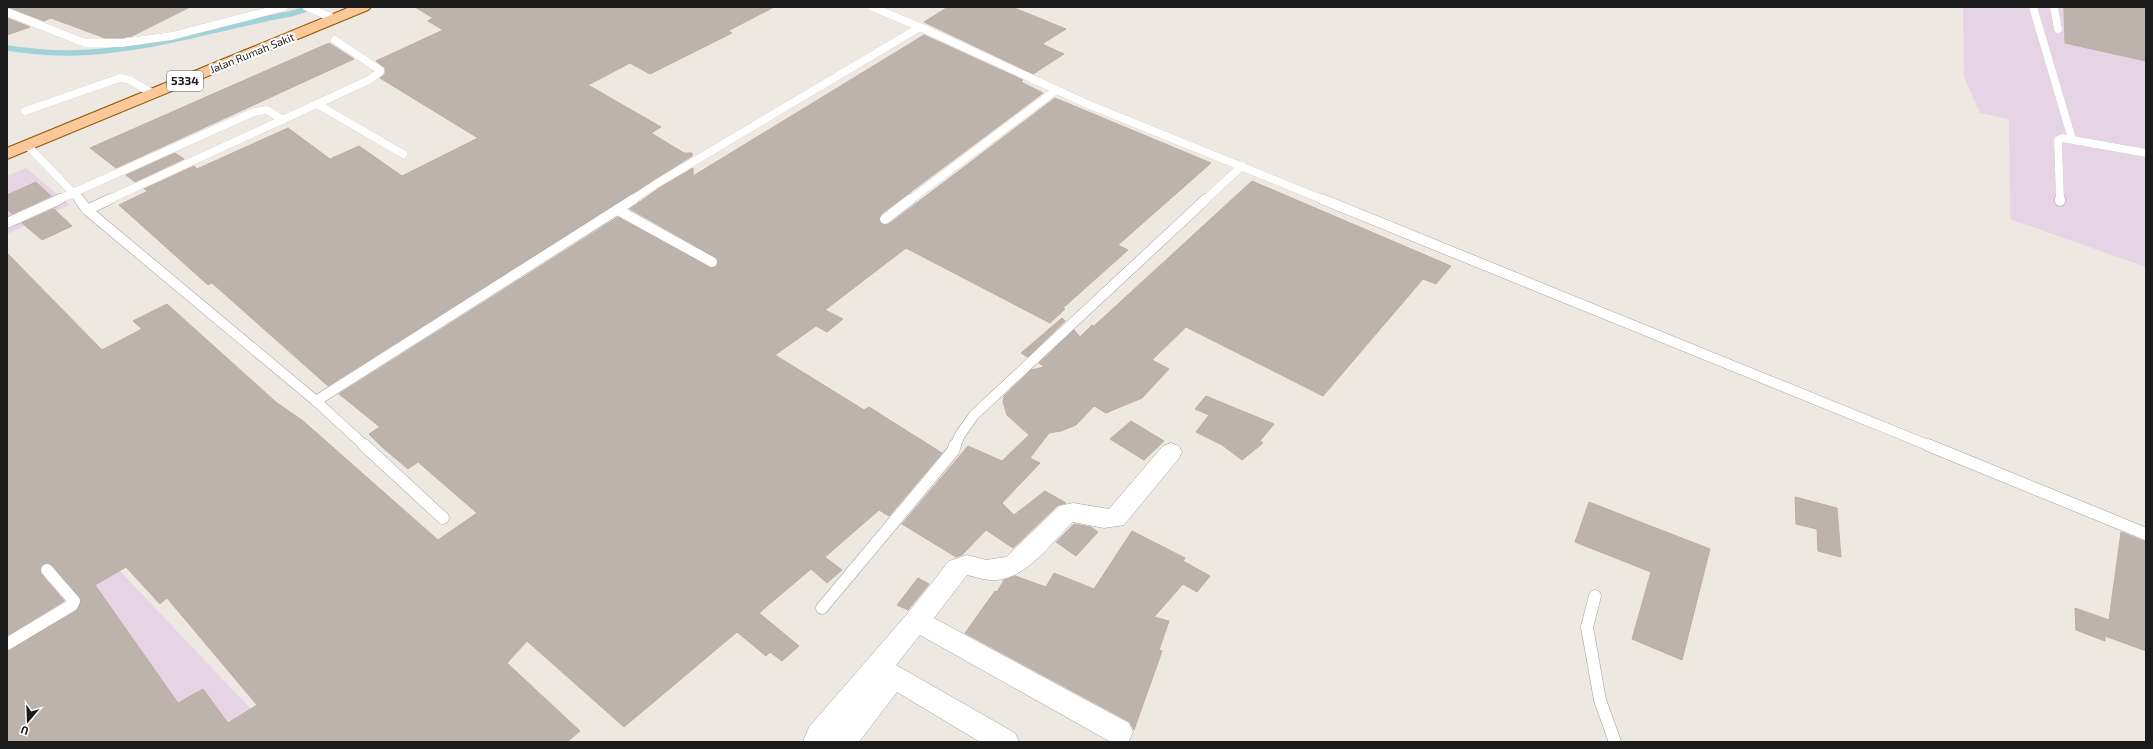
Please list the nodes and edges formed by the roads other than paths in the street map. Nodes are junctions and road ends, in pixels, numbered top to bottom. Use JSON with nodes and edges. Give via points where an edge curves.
{"nodes":[{"id":1,"x":284,"y":7,"type":"edge"},
{"id":2,"x":307,"y":7,"type":"edge"},
{"id":3,"x":363,"y":7,"type":"edge"},
{"id":4,"x":872,"y":7,"type":"edge"},
{"id":5,"x":2033,"y":7,"type":"edge"},
{"id":6,"x":2054,"y":7,"type":"edge"},
{"id":7,"x":7,"y":12,"type":"edge"},
{"id":8,"x":327,"y":16,"type":"junction"},
{"id":9,"x":920,"y":27,"type":"junction"},
{"id":10,"x":2058,"y":29,"type":"dead end"},
{"id":11,"x":335,"y":40,"type":"dead end"},
{"id":12,"x":1056,"y":90,"type":"junction"},
{"id":13,"x":153,"y":94,"type":"junction"},
{"id":14,"x":317,"y":104,"type":"junction"},
{"id":15,"x":25,"y":111,"type":"dead end"},
{"id":16,"x":283,"y":120,"type":"junction"},
{"id":17,"x":2072,"y":139,"type":"junction"},
{"id":18,"x":27,"y":145,"type":"junction"},
{"id":19,"x":2146,"y":153,"type":"edge"},
{"id":20,"x":7,"y":154,"type":"edge"},
{"id":21,"x":403,"y":154,"type":"dead end"},
{"id":22,"x":1242,"y":166,"type":"junction"},
{"id":23,"x":74,"y":192,"type":"junction"},
{"id":24,"x":2060,"y":201,"type":"dead end"},
{"id":25,"x":87,"y":210,"type":"junction"},
{"id":26,"x":618,"y":210,"type":"junction"},
{"id":27,"x":885,"y":219,"type":"dead end"},
{"id":28,"x":7,"y":223,"type":"edge"},
{"id":29,"x":712,"y":262,"type":"dead end"},
{"id":30,"x":316,"y":401,"type":"junction"},
{"id":31,"x":1171,"y":452,"type":"dead end"},
{"id":32,"x":443,"y":518,"type":"dead end"},
{"id":33,"x":2146,"y":534,"type":"edge"},
{"id":34,"x":47,"y":570,"type":"dead end"},
{"id":35,"x":1595,"y":596,"type":"dead end"},
{"id":36,"x":822,"y":608,"type":"dead end"},
{"id":37,"x":917,"y":622,"type":"junction"},
{"id":38,"x":7,"y":644,"type":"edge"},
{"id":39,"x":1119,"y":732,"type":"dead end"},
{"id":40,"x":817,"y":742,"type":"edge"},
{"id":41,"x":845,"y":742,"type":"edge"},
{"id":42,"x":1005,"y":742,"type":"edge"},
{"id":43,"x":1615,"y":742,"type":"edge"}],
"edges":[{"from":1,"to":7,"type":"lane","via":[[172,36],[121,44],[84,43]]},
{"from":2,"to":8,"type":"lane"},
{"from":3,"to":8,"type":"main road","name":"Jalan Rumah Sakit","number":"5334"},
{"from":4,"to":9,"type":"lane"},
{"from":5,"to":17,"type":"lane"},
{"from":6,"to":10,"type":"lane"},
{"from":8,"to":13,"type":"main road","name":"Jalan Rumah Sakit","number":"5334"},
{"from":9,"to":12,"type":"lane"},
{"from":9,"to":26,"type":"lane","via":[[656,184]]},
{"from":11,"to":14,"type":"lane","via":[[380,72],[369,80]]},
{"from":12,"to":22,"type":"lane"},
{"from":12,"to":27,"type":"lane"},
{"from":13,"to":15,"type":"lane","via":[[130,80],[120,78]]},
{"from":13,"to":18,"type":"main road","name":"Jalan Rumah Sakit","number":"5334"},
{"from":14,"to":16,"type":"lane"},
{"from":14,"to":21,"type":"lane"},
{"from":16,"to":23,"type":"lane","via":[[267,110],[254,112]]},
{"from":16,"to":25,"type":"lane"},
{"from":17,"to":19,"type":"lane"},
{"from":17,"to":24,"type":"lane","via":[[2058,140]]},
{"from":18,"to":20,"type":"main road","name":"Jalan Rumah Sakit","number":"5334"},
{"from":18,"to":23,"type":"lane"},
{"from":22,"to":33,"type":"lane"},
{"from":22,"to":36,"type":"lane","via":[[974,415],[960,435],[953,451]]},
{"from":23,"to":25,"type":"lane"},
{"from":23,"to":28,"type":"lane"},
{"from":25,"to":30,"type":"lane"},
{"from":26,"to":29,"type":"lane"},
{"from":26,"to":30,"type":"lane"},
{"from":30,"to":32,"type":"lane"},
{"from":31,"to":37,"type":"street","via":[[1116,518],[1108,520],[1076,512],[1067,513],[1014,565],[998,570],[967,565],[958,568]]},
{"from":34,"to":38,"type":"lane","via":[[74,601],[72,605]]},
{"from":35,"to":43,"type":"lane","via":[[1587,627],[1600,700]]},
{"from":37,"to":39,"type":"street"},
{"from":37,"to":40,"type":"street","via":[[819,736]]},
{"from":41,"to":42,"type":"street","via":[[894,676]]}]}
